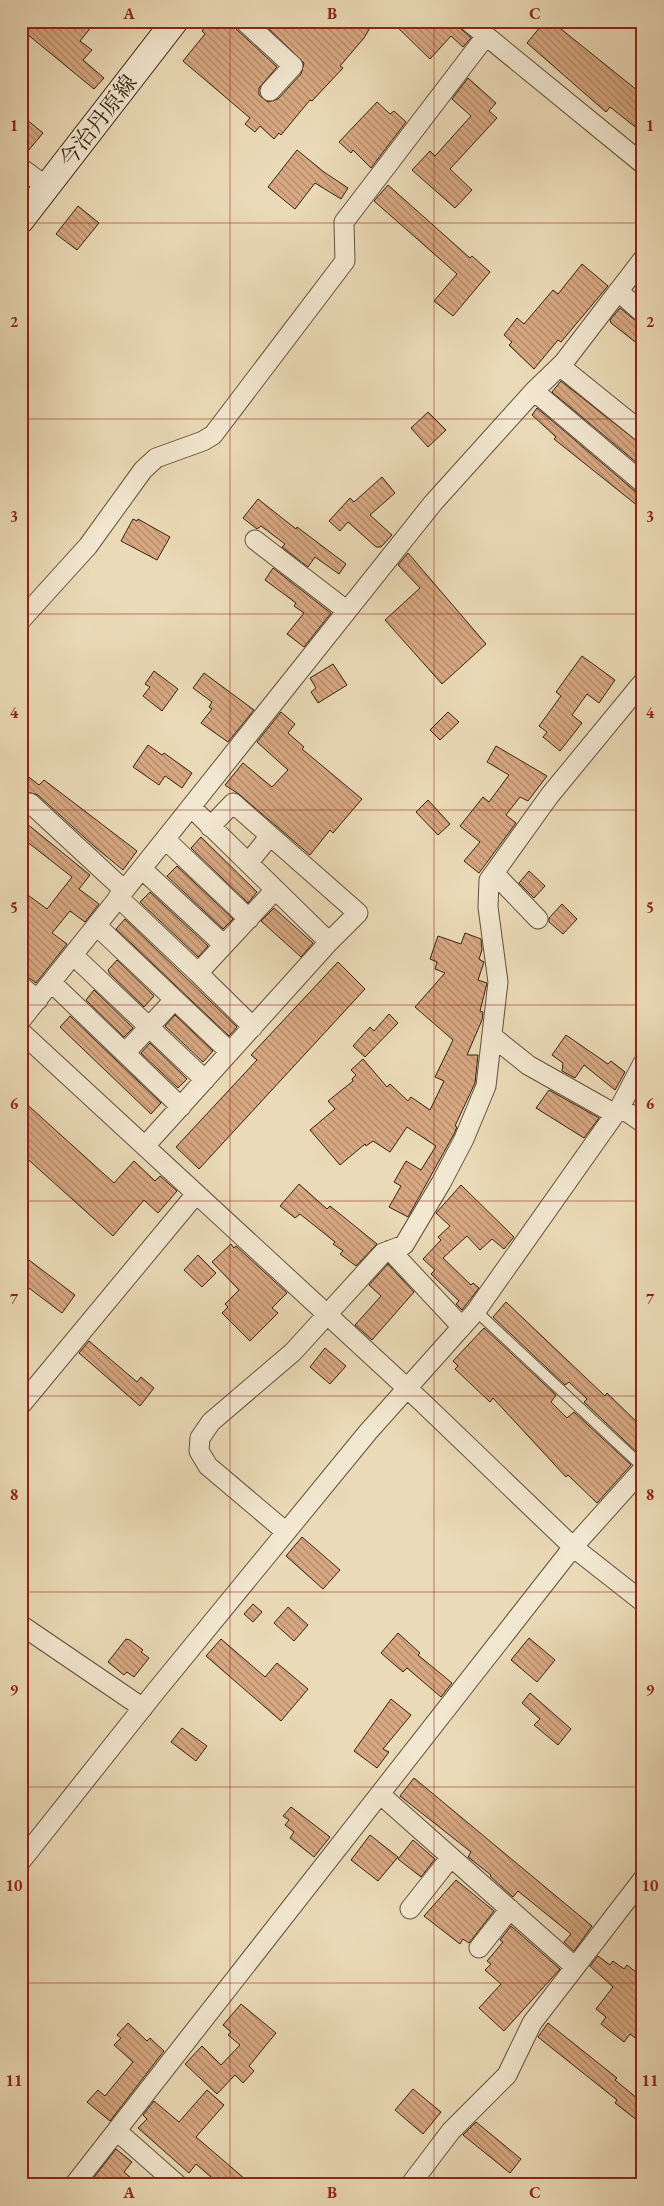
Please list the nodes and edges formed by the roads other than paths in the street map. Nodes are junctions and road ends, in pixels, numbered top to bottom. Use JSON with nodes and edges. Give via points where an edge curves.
{"nodes":[{"id":1,"x":175,"y":21,"type":"edge"},
{"id":2,"x":244,"y":21,"type":"edge"},
{"id":3,"x":468,"y":21,"type":"edge"},
{"id":4,"x":487,"y":31,"type":"edge"},
{"id":5,"x":270,"y":91,"type":"dead end"},
{"id":6,"x":643,"y":164,"type":"edge"},
{"id":7,"x":21,"y":168,"type":"edge"},
{"id":8,"x":47,"y":188,"type":"junction"},
{"id":9,"x":21,"y":220,"type":"edge"},
{"id":10,"x":643,"y":259,"type":"edge"},
{"id":11,"x":618,"y":291,"type":"junction"},
{"id":12,"x":643,"y":313,"type":"edge"},
{"id":13,"x":560,"y":366,"type":"junction"},
{"id":14,"x":534,"y":391,"type":"junction"},
{"id":15,"x":643,"y":433,"type":"edge"},
{"id":16,"x":643,"y":483,"type":"edge"},
{"id":17,"x":255,"y":540,"type":"dead end"},
{"id":18,"x":346,"y":610,"type":"junction"},
{"id":19,"x":21,"y":620,"type":"edge"},
{"id":20,"x":643,"y":682,"type":"edge"},
{"id":21,"x":30,"y":804,"type":"dead end"},
{"id":22,"x":191,"y":808,"type":"junction"},
{"id":23,"x":210,"y":827,"type":"junction"},
{"id":24,"x":270,"y":836,"type":"junction"},
{"id":25,"x":166,"y":840,"type":"junction"},
{"id":26,"x":248,"y":863,"type":"junction"},
{"id":27,"x":142,"y":869,"type":"junction"},
{"id":28,"x":494,"y":873,"type":"junction"},
{"id":29,"x":275,"y":890,"type":"junction"},
{"id":30,"x":121,"y":893,"type":"junction"},
{"id":31,"x":249,"y":918,"type":"junction"},
{"id":32,"x":538,"y":919,"type":"dead end"},
{"id":33,"x":97,"y":926,"type":"junction"},
{"id":34,"x":330,"y":942,"type":"junction"},
{"id":35,"x":224,"y":945,"type":"junction"},
{"id":36,"x":73,"y":955,"type":"junction"},
{"id":37,"x":198,"y":973,"type":"junction"},
{"id":38,"x":52,"y":982,"type":"junction"},
{"id":39,"x":21,"y":986,"type":"edge"},
{"id":40,"x":38,"y":1000,"type":"junction"},
{"id":41,"x":174,"y":1000,"type":"junction"},
{"id":42,"x":21,"y":1020,"type":"edge"},
{"id":43,"x":147,"y":1026,"type":"junction"},
{"id":44,"x":253,"y":1027,"type":"junction"},
{"id":45,"x":21,"y":1032,"type":"edge"},
{"id":46,"x":492,"y":1036,"type":"junction"},
{"id":47,"x":125,"y":1052,"type":"junction"},
{"id":48,"x":230,"y":1052,"type":"junction"},
{"id":49,"x":643,"y":1063,"type":"edge"},
{"id":50,"x":205,"y":1080,"type":"junction"},
{"id":51,"x":181,"y":1107,"type":"junction"},
{"id":52,"x":618,"y":1110,"type":"junction"},
{"id":53,"x":643,"y":1124,"type":"edge"},
{"id":54,"x":145,"y":1146,"type":"junction"},
{"id":55,"x":196,"y":1194,"type":"junction"},
{"id":56,"x":390,"y":1250,"type":"junction"},
{"id":57,"x":476,"y":1311,"type":"junction"},
{"id":58,"x":328,"y":1315,"type":"junction"},
{"id":59,"x":462,"y":1327,"type":"junction"},
{"id":60,"x":406,"y":1388,"type":"junction"},
{"id":61,"x":21,"y":1405,"type":"edge"},
{"id":62,"x":643,"y":1468,"type":"edge"},
{"id":63,"x":286,"y":1532,"type":"junction"},
{"id":64,"x":573,"y":1547,"type":"junction"},
{"id":65,"x":643,"y":1602,"type":"edge"},
{"id":66,"x":21,"y":1625,"type":"edge"},
{"id":67,"x":143,"y":1708,"type":"junction"},
{"id":68,"x":381,"y":1795,"type":"junction"},
{"id":69,"x":451,"y":1857,"type":"junction"},
{"id":70,"x":21,"y":1861,"type":"edge"},
{"id":71,"x":643,"y":1879,"type":"edge"},
{"id":72,"x":410,"y":1909,"type":"dead end"},
{"id":73,"x":510,"y":1909,"type":"junction"},
{"id":74,"x":480,"y":1948,"type":"dead end"},
{"id":75,"x":575,"y":1967,"type":"junction"},
{"id":76,"x":118,"y":2132,"type":"junction"},
{"id":77,"x":74,"y":2185,"type":"edge"},
{"id":78,"x":178,"y":2185,"type":"edge"},
{"id":79,"x":410,"y":2185,"type":"edge"}],
"edges":[{"from":1,"to":8,"type":"main road","name":"今治丹原線"},
{"from":2,"to":5,"type":"street","via":[[293,66]]},
{"from":3,"to":4,"type":"street"},
{"from":4,"to":6,"type":"street"},
{"from":4,"to":19,"type":"street","via":[[421,119],[412,136],[344,222],[345,261],[214,435],[156,458],[143,470],[88,546]]},
{"from":7,"to":8,"type":"street"},
{"from":8,"to":9,"type":"main road","name":"今治丹原線"},
{"from":10,"to":11,"type":"street"},
{"from":11,"to":12,"type":"street"},
{"from":11,"to":13,"type":"street"},
{"from":13,"to":14,"type":"street"},
{"from":13,"to":15,"type":"street"},
{"from":14,"to":16,"type":"street"},
{"from":14,"to":18,"type":"street","via":[[433,503]]},
{"from":17,"to":18,"type":"street"},
{"from":18,"to":22,"type":"street"},
{"from":20,"to":28,"type":"street","via":[[550,794]]},
{"from":21,"to":30,"type":"street"},
{"from":22,"to":23,"type":"street"},
{"from":22,"to":25,"type":"street"},
{"from":23,"to":24,"type":"street","via":[[233,803]]},
{"from":23,"to":26,"type":"street"},
{"from":24,"to":26,"type":"street"},
{"from":24,"to":34,"type":"street","via":[[358,913]]},
{"from":25,"to":27,"type":"street"},
{"from":25,"to":31,"type":"street"},
{"from":26,"to":29,"type":"street"},
{"from":27,"to":30,"type":"street"},
{"from":27,"to":35,"type":"street"},
{"from":28,"to":32,"type":"street"},
{"from":28,"to":46,"type":"street","via":[[489,880],[488,908],[498,982]]},
{"from":29,"to":31,"type":"street"},
{"from":29,"to":34,"type":"street"},
{"from":30,"to":33,"type":"street"},
{"from":30,"to":37,"type":"street"},
{"from":31,"to":35,"type":"street"},
{"from":33,"to":36,"type":"street"},
{"from":33,"to":41,"type":"street"},
{"from":34,"to":44,"type":"street"},
{"from":35,"to":37,"type":"street"},
{"from":36,"to":38,"type":"street"},
{"from":36,"to":43,"type":"street"},
{"from":37,"to":44,"type":"street"},
{"from":38,"to":40,"type":"street"},
{"from":38,"to":47,"type":"street"},
{"from":39,"to":40,"type":"street"},
{"from":40,"to":42,"type":"street"},
{"from":41,"to":43,"type":"street"},
{"from":41,"to":48,"type":"street"},
{"from":43,"to":47,"type":"street"},
{"from":43,"to":50,"type":"street"},
{"from":44,"to":48,"type":"street"},
{"from":45,"to":54,"type":"street"},
{"from":46,"to":52,"type":"street","via":[[528,1066]]},
{"from":46,"to":56,"type":"street","via":[[486,1086],[464,1139],[404,1245]]},
{"from":47,"to":51,"type":"street"},
{"from":48,"to":50,"type":"street"},
{"from":49,"to":52,"type":"street"},
{"from":50,"to":51,"type":"street"},
{"from":51,"to":54,"type":"street"},
{"from":52,"to":53,"type":"street"},
{"from":52,"to":57,"type":"street"},
{"from":54,"to":55,"type":"street"},
{"from":55,"to":58,"type":"street"},
{"from":55,"to":61,"type":"street"},
{"from":56,"to":58,"type":"street","via":[[383,1253]]},
{"from":56,"to":59,"type":"street"},
{"from":57,"to":59,"type":"street"},
{"from":57,"to":62,"type":"lane"},
{"from":58,"to":60,"type":"street"},
{"from":58,"to":63,"type":"street","via":[[293,1352],[210,1422],[200,1438],[199,1452],[208,1466]]},
{"from":59,"to":60,"type":"street"},
{"from":60,"to":63,"type":"street"},
{"from":60,"to":64,"type":"street"},
{"from":62,"to":64,"type":"street"},
{"from":63,"to":67,"type":"street"},
{"from":64,"to":65,"type":"street"},
{"from":64,"to":68,"type":"street"},
{"from":66,"to":67,"type":"street"},
{"from":67,"to":70,"type":"street"},
{"from":68,"to":69,"type":"street"},
{"from":68,"to":76,"type":"street"},
{"from":69,"to":72,"type":"street"},
{"from":69,"to":73,"type":"street"},
{"from":71,"to":75,"type":"street"},
{"from":73,"to":74,"type":"street"},
{"from":73,"to":75,"type":"street"},
{"from":75,"to":79,"type":"street","via":[[532,2023],[507,2074],[451,2131]]},
{"from":76,"to":77,"type":"street"},
{"from":76,"to":78,"type":"street"}]}
